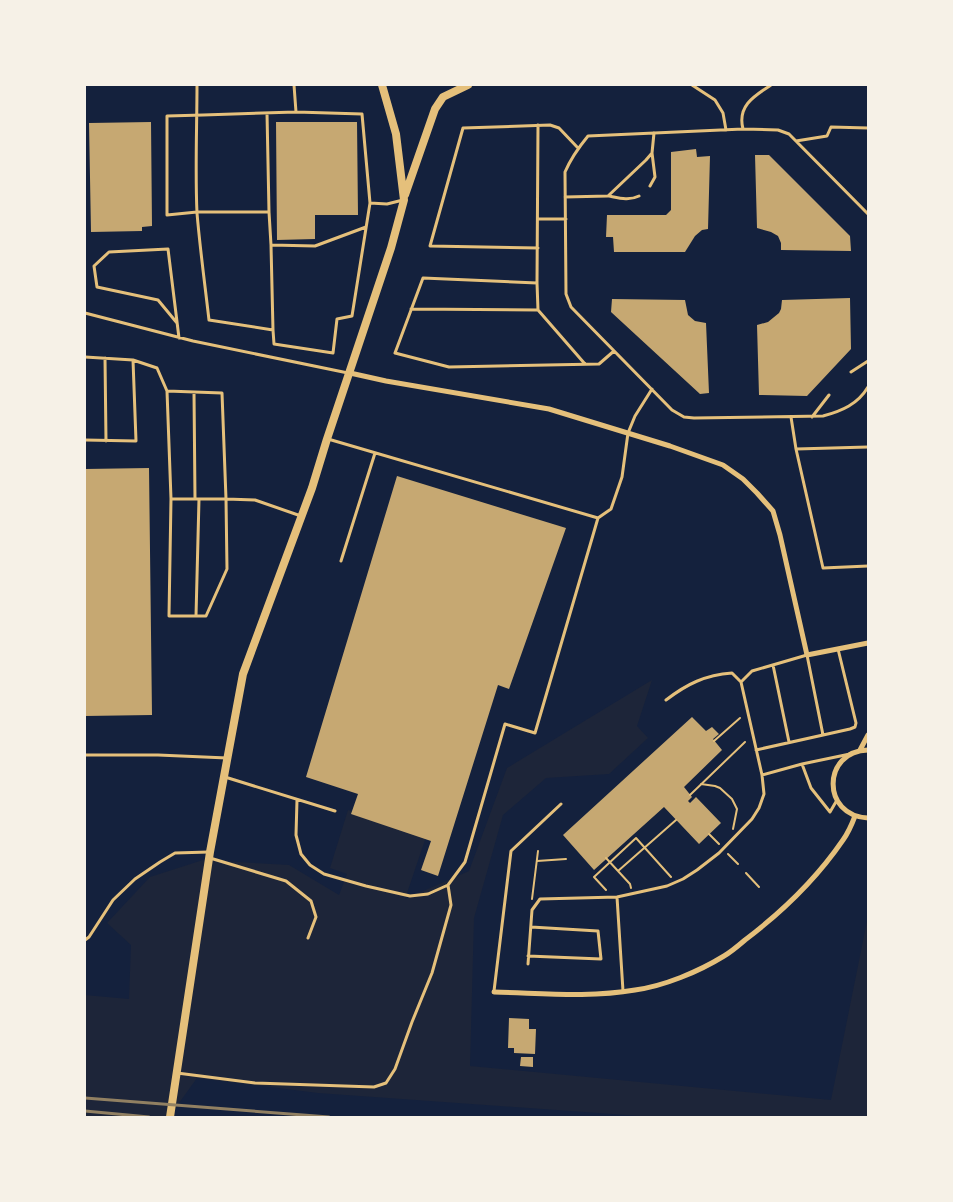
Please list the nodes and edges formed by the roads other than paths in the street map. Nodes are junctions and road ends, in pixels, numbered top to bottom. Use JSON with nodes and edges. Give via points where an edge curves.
{"nodes":[{"id":1,"x":197,"y":85,"type":"edge"},
{"id":2,"x":294,"y":85,"type":"edge"},
{"id":3,"x":382,"y":85,"type":"edge"},
{"id":4,"x":468,"y":85,"type":"edge"},
{"id":5,"x":692,"y":85,"type":"edge"},
{"id":6,"x":772,"y":85,"type":"edge"},
{"id":7,"x":296,"y":112,"type":"junction"},
{"id":8,"x":267,"y":113,"type":"junction"},
{"id":9,"x":197,"y":115,"type":"junction"},
{"id":10,"x":538,"y":125,"type":"junction"},
{"id":11,"x":868,"y":128,"type":"edge"},
{"id":12,"x":742,"y":129,"type":"junction"},
{"id":13,"x":726,"y":130,"type":"junction"},
{"id":14,"x":654,"y":133,"type":"junction"},
{"id":15,"x":796,"y":142,"type":"junction"},
{"id":16,"x":578,"y":148,"type":"junction"},
{"id":17,"x":652,"y":153,"type":"junction"},
{"id":18,"x":650,"y":186,"type":"dead end"},
{"id":19,"x":608,"y":196,"type":"junction"},
{"id":20,"x":639,"y":196,"type":"dead end"},
{"id":21,"x":566,"y":197,"type":"junction"},
{"id":22,"x":404,"y":200,"type":"junction"},
{"id":23,"x":370,"y":203,"type":"junction"},
{"id":24,"x":197,"y":212,"type":"junction"},
{"id":25,"x":269,"y":212,"type":"junction"},
{"id":26,"x":868,"y":214,"type":"edge"},
{"id":27,"x":538,"y":219,"type":"junction"},
{"id":28,"x":566,"y":219,"type":"junction"},
{"id":29,"x":366,"y":227,"type":"junction"},
{"id":30,"x":271,"y":245,"type":"junction"},
{"id":31,"x":538,"y":248,"type":"junction"},
{"id":32,"x":537,"y":283,"type":"junction"},
{"id":33,"x":411,"y":309,"type":"junction"},
{"id":34,"x":538,"y":310,"type":"junction"},
{"id":35,"x":85,"y":313,"type":"edge"},
{"id":36,"x":177,"y":323,"type":"junction"},
{"id":37,"x":273,"y":330,"type":"junction"},
{"id":38,"x":179,"y":338,"type":"junction"},
{"id":39,"x":614,"y":350,"type":"junction"},
{"id":40,"x":85,"y":357,"type":"edge"},
{"id":41,"x":105,"y":358,"type":"junction"},
{"id":42,"x":133,"y":360,"type":"junction"},
{"id":43,"x":868,"y":361,"type":"edge"},
{"id":44,"x":585,"y":364,"type":"junction"},
{"id":45,"x":851,"y":372,"type":"dead end"},
{"id":46,"x":350,"y":373,"type":"junction"},
{"id":47,"x":868,"y":386,"type":"edge"},
{"id":48,"x":652,"y":389,"type":"junction"},
{"id":49,"x":167,"y":391,"type":"junction"},
{"id":50,"x":194,"y":392,"type":"junction"},
{"id":51,"x":829,"y":395,"type":"dead end"},
{"id":52,"x":791,"y":417,"type":"junction"},
{"id":53,"x":811,"y":417,"type":"junction"},
{"id":54,"x":628,"y":433,"type":"junction"},
{"id":55,"x":328,"y":439,"type":"junction"},
{"id":56,"x":85,"y":440,"type":"edge"},
{"id":57,"x":106,"y":440,"type":"junction"},
{"id":58,"x":868,"y":448,"type":"edge"},
{"id":59,"x":796,"y":449,"type":"junction"},
{"id":60,"x":376,"y":453,"type":"junction"},
{"id":61,"x":170,"y":499,"type":"junction"},
{"id":62,"x":197,"y":499,"type":"junction"},
{"id":63,"x":226,"y":499,"type":"junction"},
{"id":64,"x":302,"y":516,"type":"junction"},
{"id":65,"x":598,"y":518,"type":"junction"},
{"id":66,"x":341,"y":561,"type":"dead end"},
{"id":67,"x":868,"y":566,"type":"edge"},
{"id":68,"x":196,"y":616,"type":"junction"},
{"id":69,"x":868,"y":642,"type":"edge"},
{"id":70,"x":838,"y":649,"type":"junction"},
{"id":71,"x":807,"y":655,"type":"junction"},
{"id":72,"x":773,"y":665,"type":"junction"},
{"id":73,"x":741,"y":682,"type":"junction"},
{"id":74,"x":666,"y":700,"type":"dead end"},
{"id":75,"x":823,"y":734,"type":"junction"},
{"id":76,"x":868,"y":735,"type":"edge"},
{"id":77,"x":789,"y":742,"type":"junction"},
{"id":78,"x":756,"y":750,"type":"junction"},
{"id":79,"x":860,"y":750,"type":"junction"},
{"id":80,"x":868,"y":750,"type":"edge"},
{"id":81,"x":850,"y":754,"type":"junction"},
{"id":82,"x":85,"y":755,"type":"edge"},
{"id":83,"x":227,"y":758,"type":"junction"},
{"id":84,"x":802,"y":764,"type":"junction"},
{"id":85,"x":762,"y":775,"type":"junction"},
{"id":86,"x":224,"y":777,"type":"junction"},
{"id":87,"x":298,"y":800,"type":"junction"},
{"id":88,"x":837,"y":800,"type":"junction"},
{"id":89,"x":561,"y":804,"type":"dead end"},
{"id":90,"x":334,"y":811,"type":"dead end"},
{"id":91,"x":856,"y":816,"type":"junction"},
{"id":92,"x":868,"y":818,"type":"edge"},
{"id":93,"x":209,"y":855,"type":"junction"},
{"id":94,"x":448,"y":885,"type":"junction"},
{"id":95,"x":617,"y":897,"type":"junction"},
{"id":96,"x":531,"y":927,"type":"junction"},
{"id":97,"x":308,"y":938,"type":"dead end"},
{"id":98,"x":85,"y":940,"type":"edge"},
{"id":99,"x":528,"y":956,"type":"junction"},
{"id":100,"x":528,"y":964,"type":"dead end"},
{"id":101,"x":494,"y":992,"type":"joint"},
{"id":102,"x":623,"y":992,"type":"junction"},
{"id":103,"x":177,"y":1073,"type":"junction"},
{"id":104,"x":170,"y":1117,"type":"edge"}],
"edges":[{"from":1,"to":9,"type":"lane"},
{"from":2,"to":7,"type":"lane"},
{"from":3,"to":22,"type":"street","via":[[396,134]]},
{"from":4,"to":22,"type":"street","via":[[443,97],[435,109]]},
{"from":5,"to":13,"type":"lane","via":[[715,100],[723,113]]},
{"from":6,"to":12,"type":"lane","via":[[745,106]]},
{"from":7,"to":8,"type":"lane"},
{"from":7,"to":23,"type":"lane","via":[[362,114]]},
{"from":8,"to":9,"type":"lane"},
{"from":8,"to":25,"type":"lane"},
{"from":9,"to":24,"type":"lane"},
{"from":9,"to":24,"type":"lane","via":[[167,116],[168,215]]},
{"from":10,"to":16,"type":"lane","via":[[550,124],[559,128]]},
{"from":10,"to":27,"type":"lane"},
{"from":10,"to":31,"type":"lane","via":[[463,128],[430,246]]},
{"from":11,"to":15,"type":"lane","via":[[832,128],[827,136]]},
{"from":12,"to":13,"type":"lane"},
{"from":12,"to":15,"type":"lane","via":[[778,130]]},
{"from":13,"to":14,"type":"lane"},
{"from":14,"to":16,"type":"lane","via":[[588,136]]},
{"from":14,"to":17,"type":"lane"},
{"from":15,"to":26,"type":"lane"},
{"from":16,"to":21,"type":"lane","via":[[565,172]]},
{"from":17,"to":18,"type":"lane","via":[[654,177]]},
{"from":17,"to":19,"type":"lane"},
{"from":19,"to":20,"type":"lane","via":[[625,199]]},
{"from":19,"to":21,"type":"lane"},
{"from":21,"to":28,"type":"lane"},
{"from":22,"to":23,"type":"lane"},
{"from":22,"to":46,"type":"street"},
{"from":23,"to":29,"type":"lane"},
{"from":24,"to":25,"type":"lane"},
{"from":24,"to":37,"type":"lane","via":[[209,320]]},
{"from":25,"to":30,"type":"lane"},
{"from":27,"to":28,"type":"lane"},
{"from":27,"to":31,"type":"lane"},
{"from":28,"to":39,"type":"lane","via":[[566,294],[571,307]]},
{"from":29,"to":30,"type":"lane","via":[[315,246]]},
{"from":29,"to":37,"type":"lane","via":[[352,316],[336,318],[333,354],[274,344]]},
{"from":30,"to":37,"type":"lane"},
{"from":31,"to":32,"type":"lane"},
{"from":32,"to":33,"type":"lane","via":[[423,278]]},
{"from":32,"to":34,"type":"lane"},
{"from":33,"to":34,"type":"lane"},
{"from":33,"to":44,"type":"lane","via":[[395,353],[449,367]]},
{"from":34,"to":44,"type":"lane"},
{"from":35,"to":38,"type":"lane"},
{"from":36,"to":36,"type":"lane","via":[[168,249],[109,252],[94,266],[97,286],[158,300]]},
{"from":36,"to":38,"type":"lane"},
{"from":38,"to":46,"type":"lane"},
{"from":39,"to":44,"type":"lane","via":[[599,364]]},
{"from":39,"to":48,"type":"lane"},
{"from":40,"to":41,"type":"lane"},
{"from":41,"to":42,"type":"lane"},
{"from":41,"to":57,"type":"lane"},
{"from":42,"to":49,"type":"lane","via":[[156,368]]},
{"from":42,"to":57,"type":"lane","via":[[136,441]]},
{"from":43,"to":45,"type":"lane"},
{"from":46,"to":54,"type":"street","via":[[548,409]]},
{"from":46,"to":55,"type":"street"},
{"from":47,"to":53,"type":"lane","via":[[856,402],[839,412]]},
{"from":48,"to":52,"type":"lane","via":[[672,410],[684,417]]},
{"from":48,"to":54,"type":"lane"},
{"from":49,"to":50,"type":"lane"},
{"from":49,"to":61,"type":"lane"},
{"from":50,"to":62,"type":"lane"},
{"from":50,"to":63,"type":"lane","via":[[222,393]]},
{"from":51,"to":53,"type":"lane"},
{"from":52,"to":53,"type":"lane"},
{"from":52,"to":59,"type":"lane"},
{"from":54,"to":65,"type":"lane","via":[[622,477],[611,509]]},
{"from":54,"to":71,"type":"street","via":[[723,465],[758,493],[773,511]]},
{"from":55,"to":60,"type":"lane"},
{"from":55,"to":64,"type":"street"},
{"from":56,"to":57,"type":"lane"},
{"from":58,"to":59,"type":"lane"},
{"from":59,"to":67,"type":"lane","via":[[823,568]]},
{"from":60,"to":65,"type":"lane"},
{"from":60,"to":66,"type":"lane"},
{"from":61,"to":62,"type":"lane"},
{"from":61,"to":68,"type":"lane","via":[[169,616]]},
{"from":62,"to":63,"type":"lane"},
{"from":62,"to":68,"type":"lane"},
{"from":63,"to":64,"type":"lane","via":[[255,500]]},
{"from":63,"to":68,"type":"lane","via":[[227,569],[206,616]]},
{"from":64,"to":83,"type":"street","via":[[243,674]]},
{"from":65,"to":94,"type":"lane","via":[[535,733],[505,724],[464,862]]},
{"from":69,"to":70,"type":"street"},
{"from":70,"to":71,"type":"street"},
{"from":70,"to":75,"type":"lane","via":[[856,723],[850,729]]},
{"from":71,"to":72,"type":"lane"},
{"from":71,"to":75,"type":"lane"},
{"from":72,"to":73,"type":"lane","via":[[752,671]]},
{"from":72,"to":77,"type":"lane"},
{"from":73,"to":74,"type":"lane","via":[[732,673],[719,674],[699,679]]},
{"from":73,"to":78,"type":"lane"},
{"from":75,"to":77,"type":"lane"},
{"from":76,"to":79,"type":"street"},
{"from":77,"to":78,"type":"lane"},
{"from":78,"to":85,"type":"lane"},
{"from":79,"to":80,"type":"street"},
{"from":79,"to":81,"type":"street"},
{"from":81,"to":84,"type":"lane"},
{"from":81,"to":88,"type":"street","via":[[842,760],[833,776],[832,787]]},
{"from":82,"to":83,"type":"lane"},
{"from":83,"to":86,"type":"street"},
{"from":84,"to":85,"type":"lane"},
{"from":84,"to":88,"type":"lane","via":[[811,788],[830,812]]},
{"from":85,"to":95,"type":"lane","via":[[764,794],[759,808],[720,853],[683,879],[667,886]]},
{"from":86,"to":87,"type":"lane"},
{"from":86,"to":93,"type":"street"},
{"from":87,"to":90,"type":"lane"},
{"from":87,"to":94,"type":"lane","via":[[296,835],[302,854],[310,865],[324,874],[410,896],[428,894]]},
{"from":88,"to":91,"type":"street","via":[[843,809]]},
{"from":89,"to":101,"type":"lane","via":[[511,851]]},
{"from":91,"to":92,"type":"street"},
{"from":91,"to":102,"type":"street","via":[[845,838],[819,871],[786,906],[732,950],[705,967],[664,983]]},
{"from":93,"to":97,"type":"lane","via":[[286,881],[311,901],[316,918]]},
{"from":93,"to":98,"type":"lane","via":[[175,853],[135,879],[113,900]]},
{"from":93,"to":103,"type":"street"},
{"from":94,"to":103,"type":"lane","via":[[451,905],[432,973],[395,1069],[386,1083],[374,1086],[255,1084]]},
{"from":95,"to":96,"type":"lane","via":[[540,899],[532,910]]},
{"from":95,"to":102,"type":"lane"},
{"from":96,"to":99,"type":"lane"},
{"from":96,"to":99,"type":"lane","via":[[598,931],[602,959]]},
{"from":99,"to":100,"type":"lane"},
{"from":101,"to":102,"type":"street","via":[[600,995]]},
{"from":103,"to":104,"type":"street"}]}
